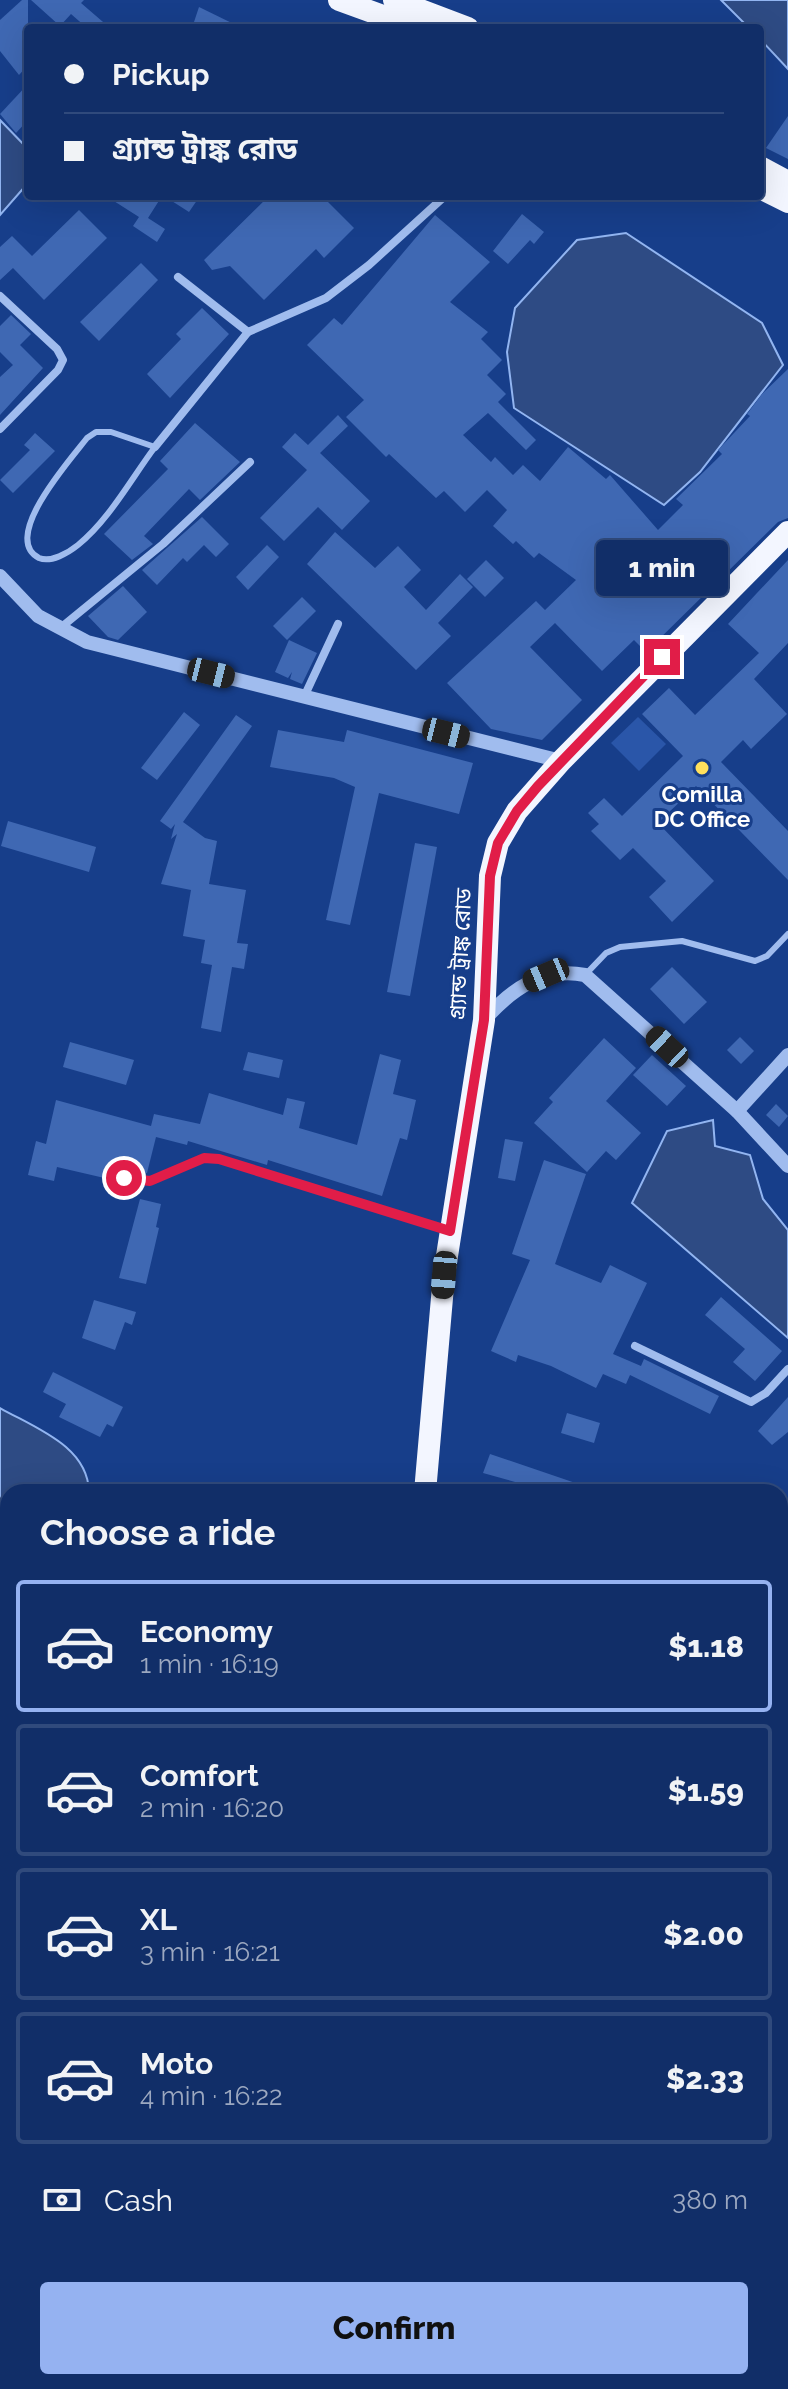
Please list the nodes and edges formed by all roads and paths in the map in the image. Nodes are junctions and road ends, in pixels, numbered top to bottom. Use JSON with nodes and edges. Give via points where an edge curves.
{"nodes":[{"id":1,"x":339,"y":0,"type":"edge"},
{"id":2,"x":394,"y":0,"type":"edge"},
{"id":3,"x":405,"y":24,"type":"edge"},
{"id":4,"x":457,"y":24,"type":"edge"},
{"id":5,"x":764,"y":169,"type":"edge"},
{"id":6,"x":788,"y":182,"type":"edge"},
{"id":7,"x":764,"y":190,"type":"edge"},
{"id":8,"x":441,"y":200,"type":"edge"},
{"id":9,"x":788,"y":202,"type":"edge"},
{"id":10,"x":178,"y":277,"type":"dead end"},
{"id":11,"x":0,"y":296,"type":"edge"},
{"id":12,"x":248,"y":332,"type":"junction"},
{"id":13,"x":0,"y":429,"type":"edge"},
{"id":14,"x":155,"y":447,"type":"junction"},
{"id":15,"x":250,"y":462,"type":"dead end"},
{"id":16,"x":788,"y":532,"type":"edge"},
{"id":17,"x":0,"y":576,"type":"edge"},
{"id":18,"x":338,"y":624,"type":"dead end"},
{"id":19,"x":58,"y":630,"type":"junction"},
{"id":20,"x":304,"y":697,"type":"junction"},
{"id":21,"x":561,"y":761,"type":"junction"},
{"id":22,"x":788,"y":934,"type":"edge"},
{"id":23,"x":585,"y":975,"type":"junction"},
{"id":24,"x":484,"y":1020,"type":"junction"},
{"id":25,"x":788,"y":1055,"type":"edge"},
{"id":26,"x":737,"y":1111,"type":"junction"},
{"id":27,"x":788,"y":1166,"type":"edge"},
{"id":28,"x":124,"y":1178,"type":"dead end"},
{"id":29,"x":450,"y":1231,"type":"junction"},
{"id":30,"x":635,"y":1346,"type":"dead end"},
{"id":31,"x":788,"y":1369,"type":"edge"},
{"id":32,"x":426,"y":1484,"type":"edge"}],
"edges":[{"from":1,"to":3,"type":"highway"},
{"from":2,"to":4,"type":"highway"},
{"from":5,"to":6,"type":"highway"},
{"from":7,"to":9,"type":"highway"},
{"from":8,"to":12,"type":"street","via":[[326,298]]},
{"from":10,"to":12,"type":"street"},
{"from":11,"to":13,"type":"street","via":[[63,360]]},
{"from":12,"to":14,"type":"street"},
{"from":14,"to":14,"type":"lane","via":[[111,432],[87,438],[31,511],[23,527],[26,551],[45,560],[79,544]]},
{"from":15,"to":19,"type":"street","via":[[163,544]]},
{"from":16,"to":21,"type":"highway","name":"গ্র্যান্ড ট্রাঙ্ক রোড"},
{"from":17,"to":19,"type":"street"},
{"from":18,"to":20,"type":"street"},
{"from":19,"to":20,"type":"street"},
{"from":20,"to":21,"type":"street"},
{"from":21,"to":24,"type":"highway","name":"গ্র্যান্ড ট্রাঙ্ক রোড","via":[[512,818],[493,859]]},
{"from":22,"to":23,"type":"lane","via":[[755,961],[682,941],[620,947],[606,953]]},
{"from":23,"to":24,"type":"street","via":[[564,971],[524,984]]},
{"from":23,"to":26,"type":"street"},
{"from":24,"to":29,"type":"highway","name":"গ্র্যান্ড ট্রাঙ্ক রোড"},
{"from":25,"to":26,"type":"street"},
{"from":26,"to":27,"type":"street"},
{"from":28,"to":29,"type":"lane","via":[[150,1181],[204,1158],[219,1159]]},
{"from":29,"to":32,"type":"highway","name":"গ্র্যান্ড ট্রাঙ্ক রোড"},
{"from":30,"to":31,"type":"street","via":[[751,1402]]}]}
